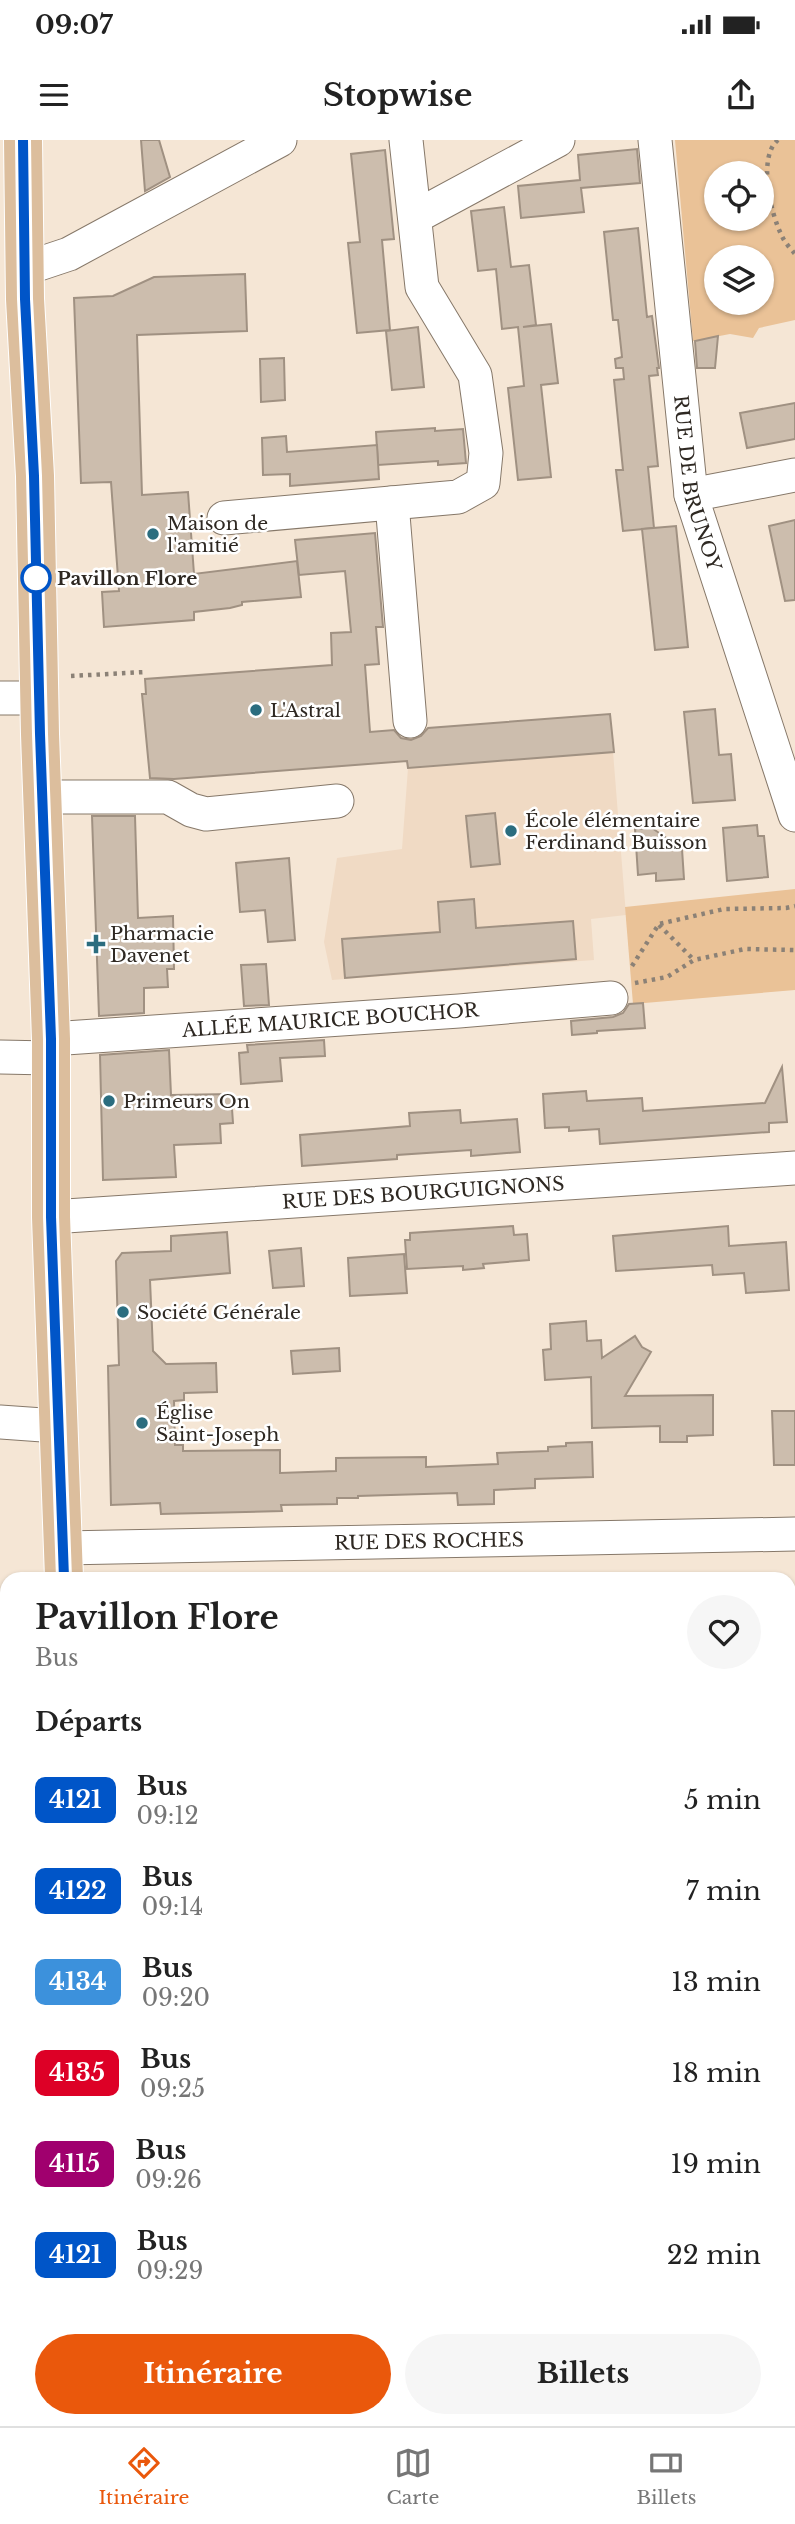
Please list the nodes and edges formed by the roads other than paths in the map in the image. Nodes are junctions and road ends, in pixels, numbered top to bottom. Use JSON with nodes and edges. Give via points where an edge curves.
{"nodes":[{"id":1,"x":23,"y":140,"type":"edge"},
{"id":2,"x":279,"y":140,"type":"edge"},
{"id":3,"x":406,"y":140,"type":"edge"},
{"id":4,"x":558,"y":140,"type":"edge"},
{"id":5,"x":654,"y":140,"type":"edge"},
{"id":6,"x":415,"y":217,"type":"junction"},
{"id":7,"x":24,"y":269,"type":"junction"},
{"id":8,"x":795,"y":475,"type":"edge"},
{"id":9,"x":691,"y":495,"type":"junction"},
{"id":10,"x":391,"y":503,"type":"junction"},
{"id":11,"x":224,"y":518,"type":"dead end"},
{"id":12,"x":39,"y":687,"type":"junction"},
{"id":13,"x":0,"y":698,"type":"edge"},
{"id":14,"x":410,"y":721,"type":"dead end"},
{"id":15,"x":42,"y":797,"type":"junction"},
{"id":16,"x":337,"y":801,"type":"dead end"},
{"id":17,"x":793,"y":803,"type":"edge"},
{"id":18,"x":607,"y":998,"type":"road end"},
{"id":19,"x":50,"y":1049,"type":"junction"},
{"id":20,"x":0,"y":1058,"type":"edge"},
{"id":21,"x":795,"y":1168,"type":"edge"},
{"id":22,"x":51,"y":1217,"type":"junction"},
{"id":23,"x":0,"y":1422,"type":"edge"},
{"id":24,"x":57,"y":1426,"type":"junction"},
{"id":25,"x":795,"y":1534,"type":"edge"},
{"id":26,"x":64,"y":1563,"type":"edge"}],
"edges":[{"from":1,"to":7,"type":"main road"},
{"from":2,"to":7,"type":"street","via":[[69,254]]},
{"from":3,"to":6,"type":"street"},
{"from":4,"to":6,"type":"street"},
{"from":5,"to":9,"type":"street","name":"RUE DE BRUNOY"},
{"from":6,"to":10,"type":"street","via":[[422,287],[475,375],[486,453],[483,483],[458,497]]},
{"from":7,"to":12,"type":"main road"},
{"from":8,"to":9,"type":"street"},
{"from":9,"to":17,"type":"street","name":"RUE DE BRUNOY"},
{"from":10,"to":11,"type":"street"},
{"from":10,"to":14,"type":"street"},
{"from":12,"to":13,"type":"street"},
{"from":12,"to":15,"type":"main road"},
{"from":15,"to":16,"type":"street","via":[[168,797],[206,814]]},
{"from":15,"to":19,"type":"main road"},
{"from":18,"to":19,"type":"street","name":"ALLÉE MAURICE BOUCHOR"},
{"from":19,"to":20,"type":"street","name":"ALLÉE MAURICE BOUCHOR"},
{"from":19,"to":22,"type":"main road"},
{"from":21,"to":22,"type":"street","name":"RUE DES BOURGUIGNONS"},
{"from":22,"to":24,"type":"main road"},
{"from":23,"to":24,"type":"street"},
{"from":24,"to":26,"type":"main road"},
{"from":25,"to":26,"type":"street","name":"RUE DES ROCHES"}]}
